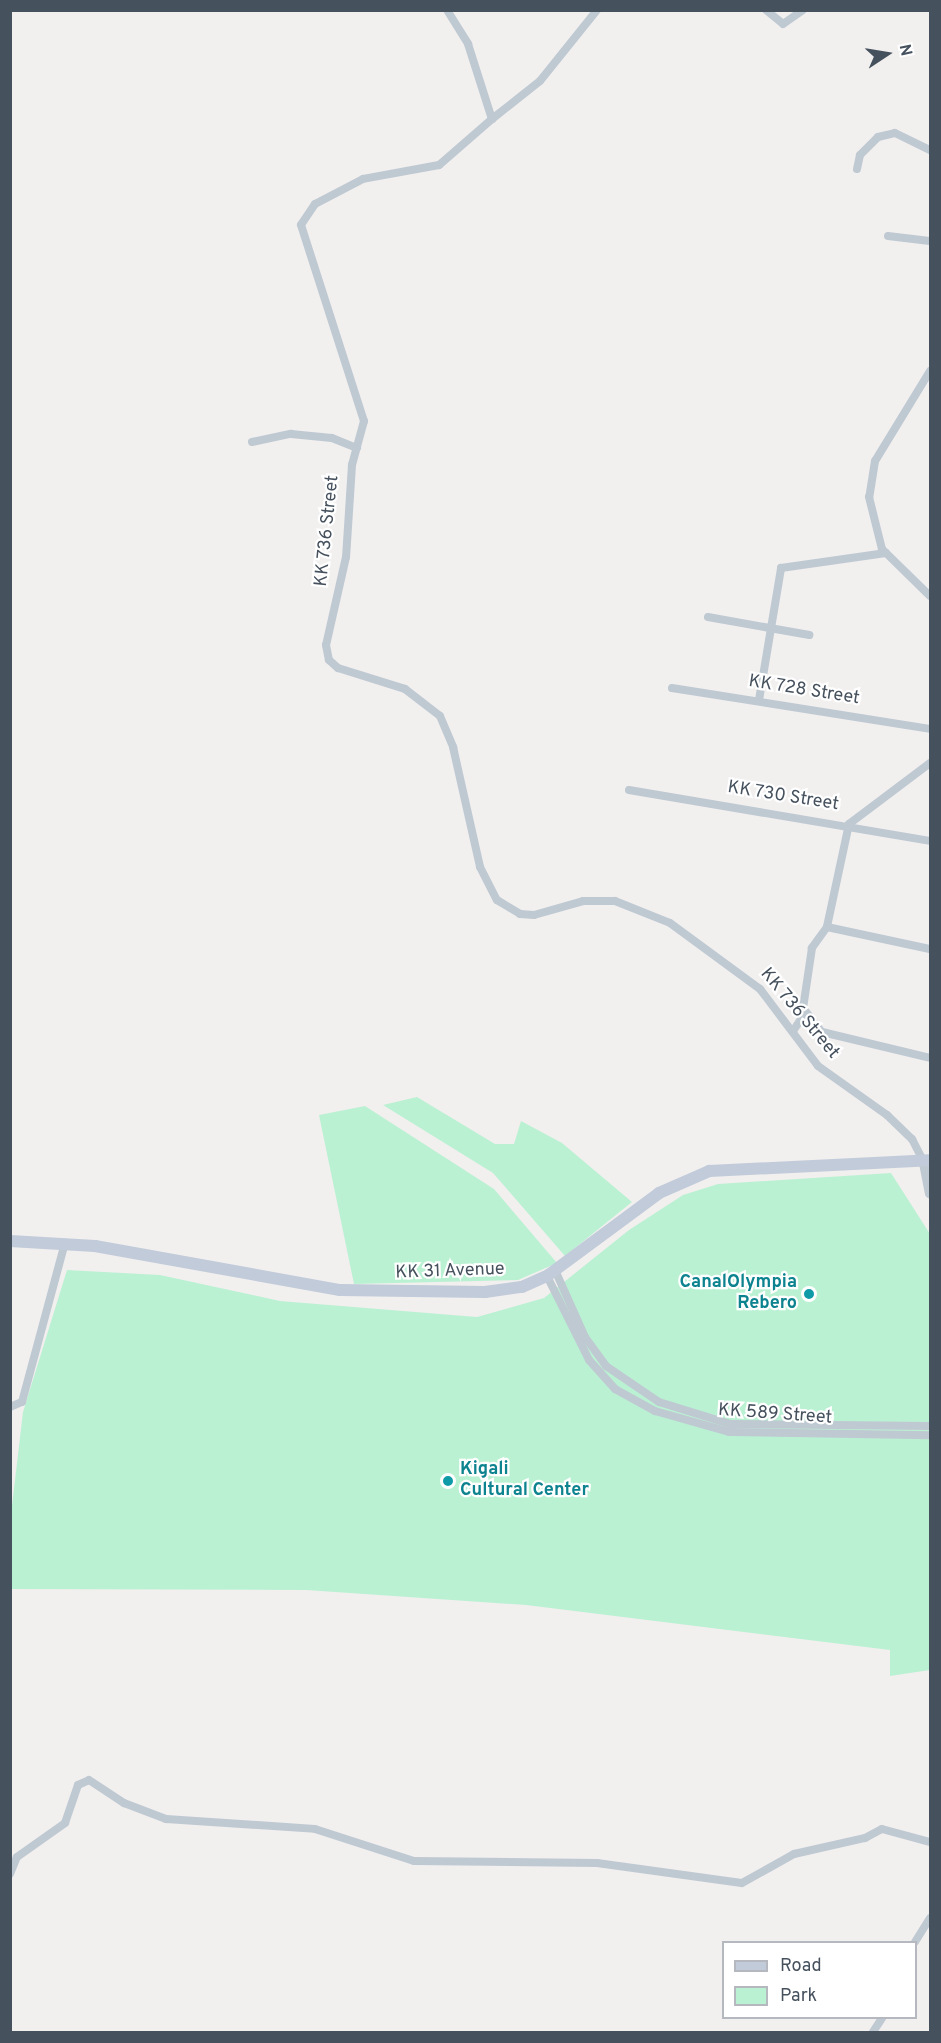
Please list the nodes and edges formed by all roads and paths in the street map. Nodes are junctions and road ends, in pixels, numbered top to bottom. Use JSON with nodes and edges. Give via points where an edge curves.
{"nodes":[{"id":1,"x":597,"y":10,"type":"edge"},
{"id":2,"x":766,"y":10,"type":"edge"},
{"id":3,"x":802,"y":10,"type":"edge"},
{"id":4,"x":452,"y":12,"type":"edge"},
{"id":5,"x":492,"y":119,"type":"junction"},
{"id":6,"x":930,"y":150,"type":"edge"},
{"id":7,"x":857,"y":169,"type":"dead end"},
{"id":8,"x":888,"y":236,"type":"dead end"},
{"id":9,"x":930,"y":241,"type":"edge"},
{"id":10,"x":930,"y":371,"type":"edge"},
{"id":11,"x":252,"y":442,"type":"dead end"},
{"id":12,"x":357,"y":448,"type":"junction"},
{"id":13,"x":886,"y":554,"type":"junction"},
{"id":14,"x":930,"y":596,"type":"edge"},
{"id":15,"x":708,"y":617,"type":"dead end"},
{"id":16,"x":772,"y":627,"type":"junction"},
{"id":17,"x":809,"y":635,"type":"dead end"},
{"id":18,"x":672,"y":688,"type":"dead end"},
{"id":19,"x":759,"y":700,"type":"junction"},
{"id":20,"x":930,"y":729,"type":"edge"},
{"id":21,"x":930,"y":763,"type":"edge"},
{"id":22,"x":629,"y":790,"type":"dead end"},
{"id":23,"x":849,"y":824,"type":"junction"},
{"id":24,"x":930,"y":841,"type":"edge"},
{"id":25,"x":827,"y":927,"type":"junction"},
{"id":26,"x":930,"y":949,"type":"edge"},
{"id":27,"x":805,"y":1013,"type":"junction"},
{"id":28,"x":793,"y":1031,"type":"junction"},
{"id":29,"x":930,"y":1058,"type":"edge"},
{"id":30,"x":927,"y":1162,"type":"edge"},
{"id":31,"x":930,"y":1193,"type":"edge"},
{"id":32,"x":10,"y":1241,"type":"edge"},
{"id":33,"x":65,"y":1243,"type":"junction"},
{"id":34,"x":551,"y":1273,"type":"junction"},
{"id":35,"x":10,"y":1407,"type":"edge"},
{"id":36,"x":930,"y":1426,"type":"edge"},
{"id":37,"x":930,"y":1435,"type":"edge"},
{"id":38,"x":930,"y":1842,"type":"edge"},
{"id":39,"x":10,"y":1874,"type":"edge"},
{"id":40,"x":930,"y":1918,"type":"edge"},
{"id":41,"x":916,"y":1941,"type":"edge"},
{"id":42,"x":881,"y":2019,"type":"edge"},
{"id":43,"x":873,"y":2032,"type":"edge"}],
"edges":[{"from":1,"to":5,"type":"street","via":[[540,81]]},
{"from":2,"to":3,"type":"street","via":[[783,24]]},
{"from":4,"to":5,"type":"street","via":[[468,44]]},
{"from":5,"to":12,"type":"street","name":"KK 736 Street","via":[[439,165],[363,178],[330,193],[305,214],[306,245],[363,409]]},
{"from":6,"to":7,"type":"street","via":[[895,133],[878,137],[860,155]]},
{"from":8,"to":9,"type":"street"},
{"from":10,"to":13,"type":"street","via":[[870,476],[873,530]]},
{"from":11,"to":12,"type":"street","via":[[291,434],[332,438]]},
{"from":12,"to":28,"type":"street","name":"KK 736 Street","via":[[346,509],[346,557],[326,653],[338,668],[405,689],[440,716],[453,747],[480,867],[497,900],[520,914],[599,900],[651,914],[736,967]]},
{"from":13,"to":14,"type":"street"},
{"from":13,"to":16,"type":"street","via":[[781,568]]},
{"from":15,"to":16,"type":"street"},
{"from":16,"to":17,"type":"street"},
{"from":16,"to":19,"type":"street"},
{"from":18,"to":19,"type":"street","name":"KK 728 Street"},
{"from":19,"to":20,"type":"street","name":"KK 728 Street"},
{"from":21,"to":23,"type":"street"},
{"from":22,"to":23,"type":"street","name":"KK 730 Street"},
{"from":23,"to":24,"type":"street","name":"KK 730 Street"},
{"from":23,"to":25,"type":"street"},
{"from":25,"to":26,"type":"street"},
{"from":25,"to":27,"type":"street","via":[[812,948]]},
{"from":27,"to":28,"type":"street"},
{"from":27,"to":29,"type":"street","via":[[822,1032]]},
{"from":28,"to":30,"type":"street","name":"KK 736 Street","via":[[818,1066],[912,1139]]},
{"from":30,"to":31,"type":"street"},
{"from":30,"to":34,"type":"main road","name":"KK 31 Avenue","via":[[709,1171],[660,1193]]},
{"from":32,"to":33,"type":"main road","name":"KK 31 Avenue"},
{"from":33,"to":34,"type":"main road","name":"KK 31 Avenue","via":[[364,1293],[485,1292],[522,1287]]},
{"from":33,"to":35,"type":"street","via":[[22,1402]]},
{"from":34,"to":36,"type":"street","name":"KK 589 Street","via":[[585,1337],[606,1366],[659,1402],[730,1424]]},
{"from":34,"to":37,"type":"street","name":"KK 589 Street","via":[[589,1360],[615,1389],[655,1411],[729,1432]]},
{"from":38,"to":39,"type":"street","via":[[882,1828],[865,1838],[794,1854],[742,1883],[597,1863],[414,1861],[315,1829],[166,1820],[124,1803],[89,1780],[78,1785],[64,1823],[18,1857]]},
{"from":40,"to":41,"type":"street"},
{"from":42,"to":43,"type":"street"}]}
